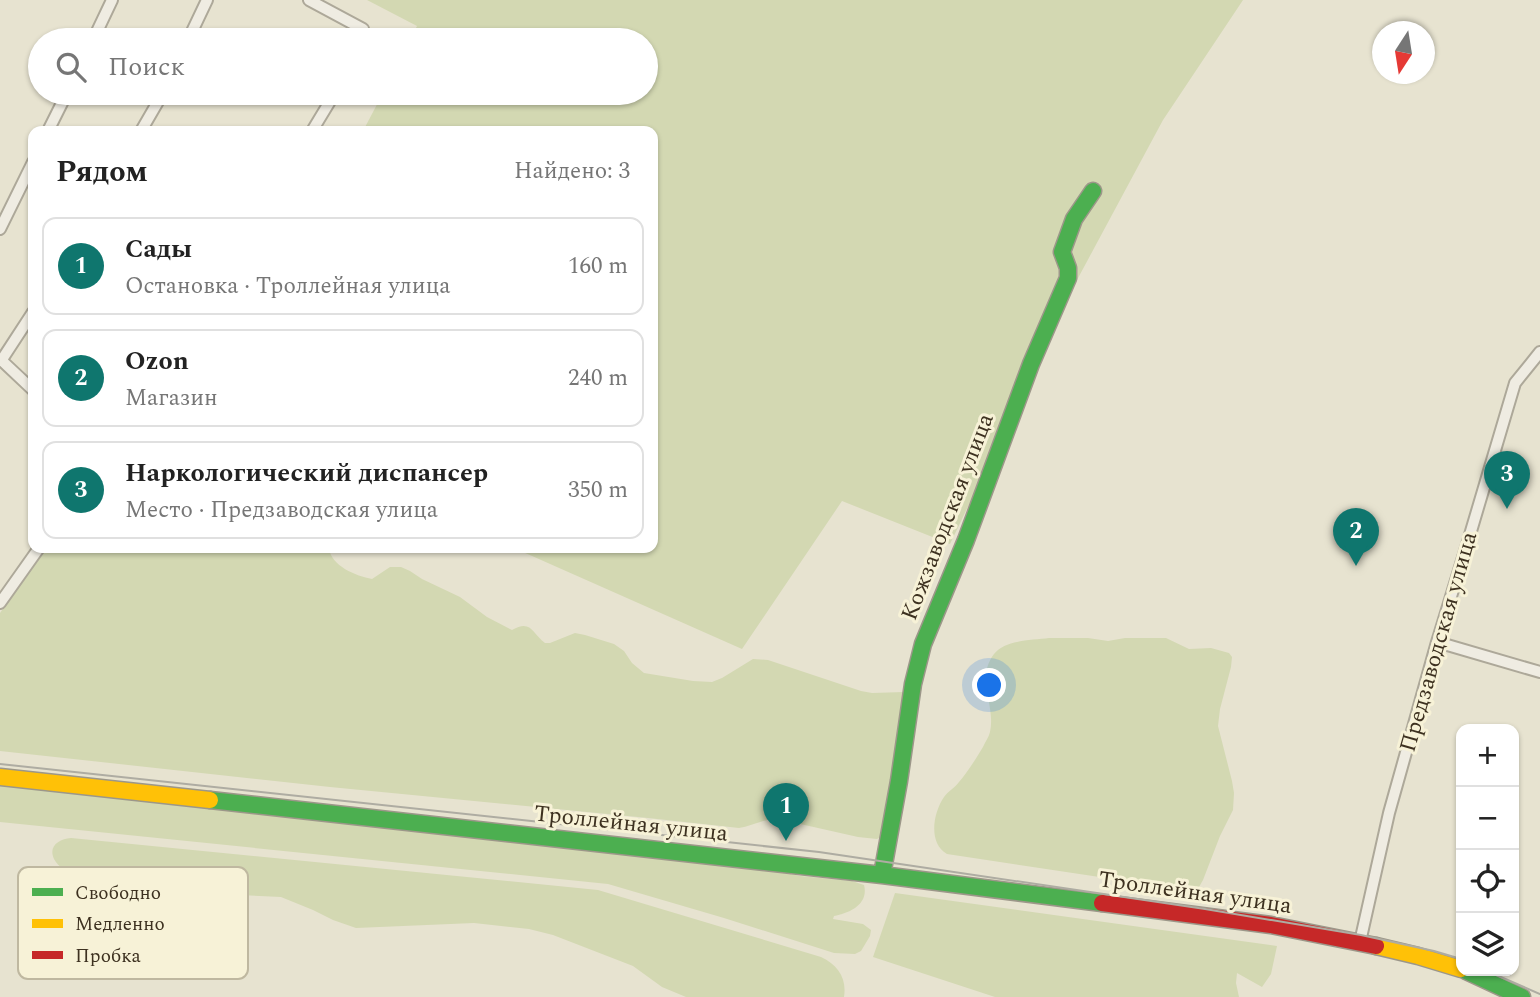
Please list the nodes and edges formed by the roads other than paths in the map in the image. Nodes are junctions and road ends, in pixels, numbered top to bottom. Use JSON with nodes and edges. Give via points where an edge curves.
{"nodes":[{"id":1,"x":113,"y":0,"type":"edge"},
{"id":2,"x":207,"y":0,"type":"edge"},
{"id":3,"x":309,"y":0,"type":"edge"},
{"id":4,"x":99,"y":28,"type":"edge"},
{"id":5,"x":194,"y":28,"type":"edge"},
{"id":6,"x":361,"y":28,"type":"edge"},
{"id":7,"x":61,"y":105,"type":"edge"},
{"id":8,"x":156,"y":105,"type":"edge"},
{"id":9,"x":328,"y":105,"type":"edge"},
{"id":10,"x":50,"y":126,"type":"edge"},
{"id":11,"x":144,"y":126,"type":"edge"},
{"id":12,"x":315,"y":126,"type":"edge"},
{"id":13,"x":28,"y":172,"type":"edge"},
{"id":14,"x":1093,"y":191,"type":"dead end"},
{"id":15,"x":0,"y":229,"type":"edge"},
{"id":16,"x":28,"y":320,"type":"edge"},
{"id":17,"x":1540,"y":352,"type":"edge"},
{"id":18,"x":1,"y":360,"type":"edge"},
{"id":19,"x":28,"y":385,"type":"edge"},
{"id":20,"x":35,"y":553,"type":"edge"},
{"id":21,"x":0,"y":603,"type":"edge"},
{"id":22,"x":1437,"y":642,"type":"junction"},
{"id":23,"x":1540,"y":672,"type":"edge"},
{"id":24,"x":0,"y":777,"type":"edge"},
{"id":25,"x":882,"y":875,"type":"junction"},
{"id":26,"x":1360,"y":942,"type":"junction"},
{"id":27,"x":1456,"y":968,"type":"edge"},
{"id":28,"x":1476,"y":976,"type":"edge"},
{"id":29,"x":1522,"y":997,"type":"edge"}],
"edges":[{"from":1,"to":4,"type":"street"},
{"from":2,"to":5,"type":"street"},
{"from":3,"to":6,"type":"street"},
{"from":7,"to":10,"type":"street"},
{"from":8,"to":11,"type":"street"},
{"from":9,"to":12,"type":"street"},
{"from":13,"to":15,"type":"street"},
{"from":14,"to":25,"type":"street","name":"Кожзаводская улица","via":[[1074,219],[1062,251],[1068,278],[923,644]]},
{"from":16,"to":18,"type":"street"},
{"from":17,"to":22,"type":"street","name":"Предзаводская улица","via":[[1515,383]]},
{"from":18,"to":19,"type":"street"},
{"from":20,"to":21,"type":"street"},
{"from":22,"to":23,"type":"street"},
{"from":22,"to":26,"type":"street","name":"Предзаводская улица","via":[[1389,813]]},
{"from":24,"to":25,"type":"street","name":"Троллейная улица"},
{"from":25,"to":26,"type":"street","name":"Троллейная улица","via":[[1204,916]]},
{"from":26,"to":27,"type":"street","name":"Троллейная улица"},
{"from":28,"to":29,"type":"street","name":"Троллейная улица"}]}
